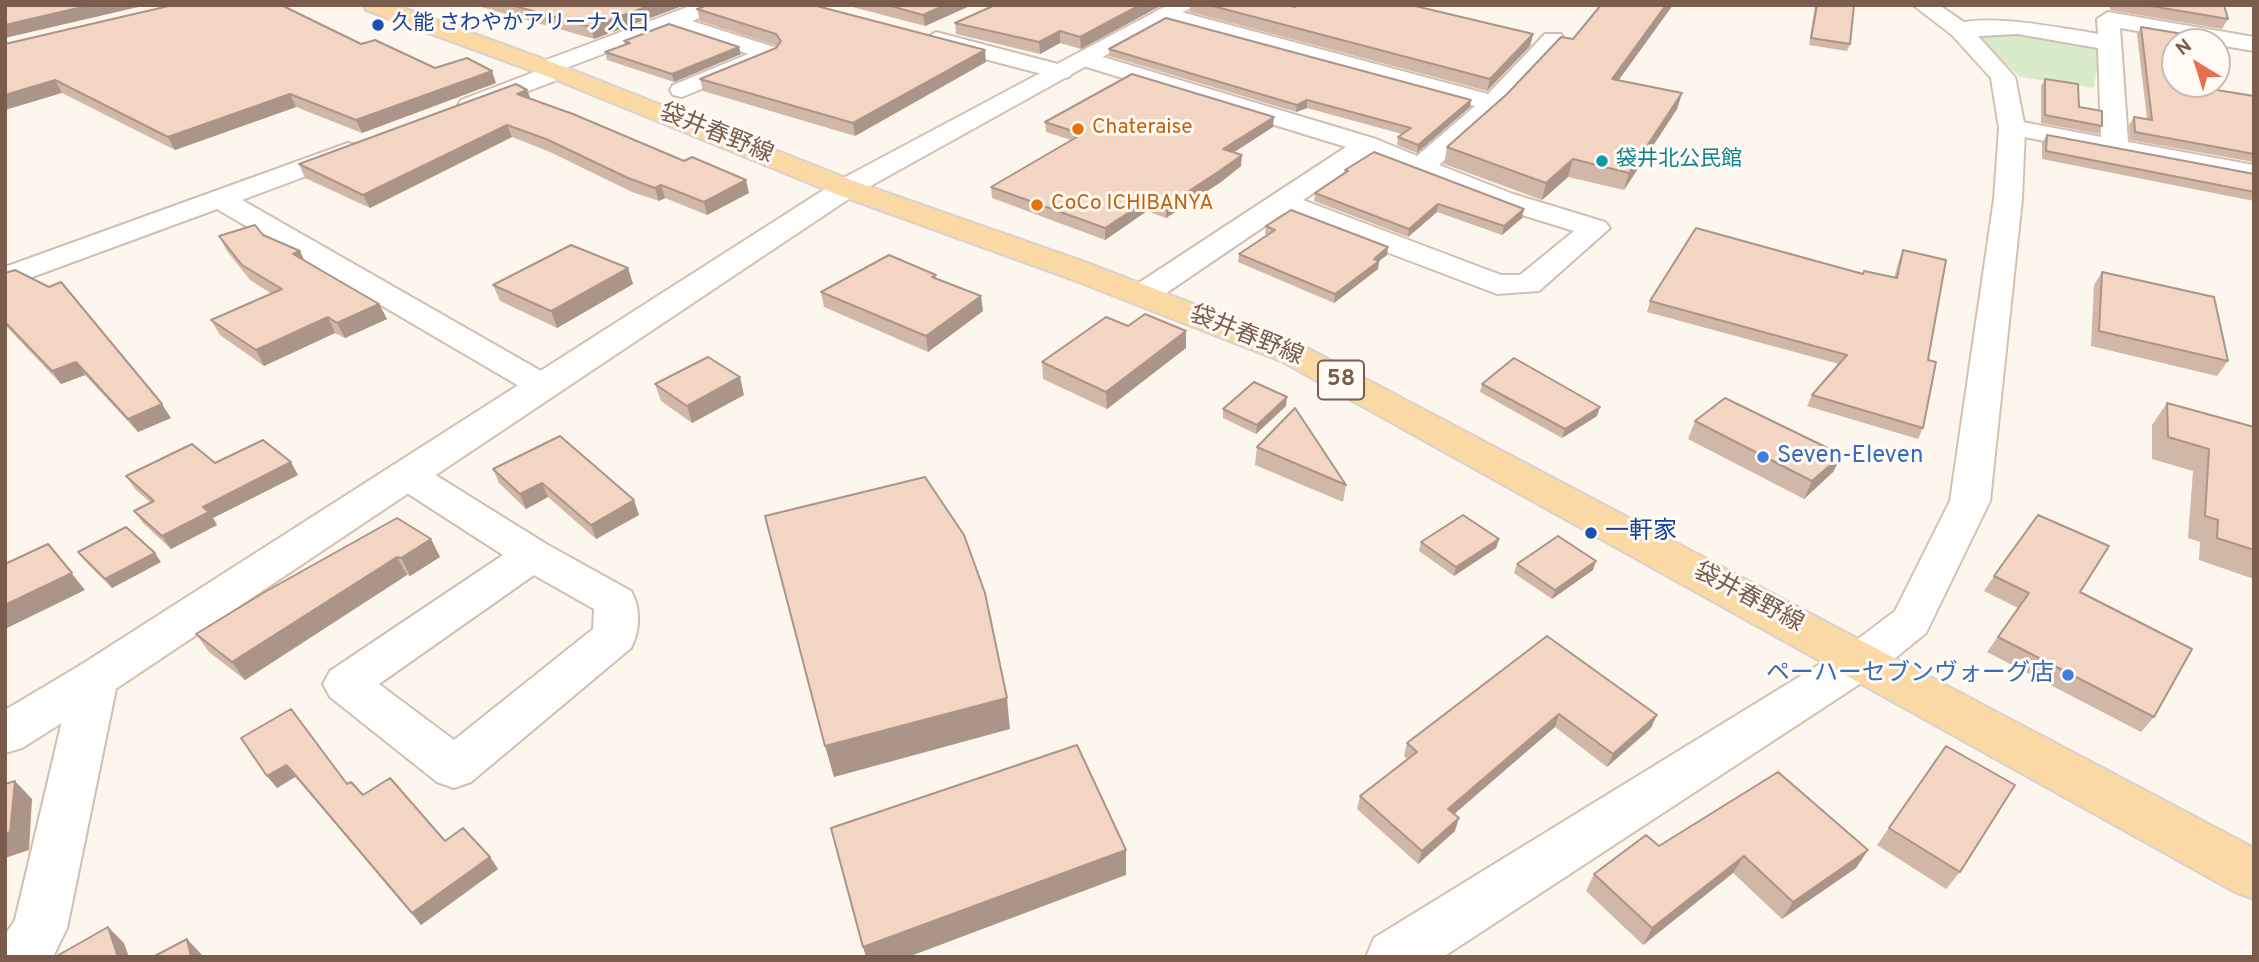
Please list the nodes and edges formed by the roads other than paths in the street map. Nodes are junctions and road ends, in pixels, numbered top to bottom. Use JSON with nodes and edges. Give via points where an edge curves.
{"nodes":[{"id":1,"x":374,"y":5,"type":"edge"},
{"id":2,"x":713,"y":5,"type":"edge"},
{"id":3,"x":1924,"y":5,"type":"edge"},
{"id":4,"x":1176,"y":10,"type":"edge"},
{"id":5,"x":667,"y":13,"type":"edge"},
{"id":6,"x":961,"y":21,"type":"edge"},
{"id":7,"x":1960,"y":30,"type":"junction"},
{"id":8,"x":1553,"y":39,"type":"dead end"},
{"id":9,"x":2109,"y":43,"type":"junction"},
{"id":10,"x":2254,"y":44,"type":"edge"},
{"id":11,"x":1085,"y":59,"type":"junction"},
{"id":12,"x":540,"y":65,"type":"junction"},
{"id":13,"x":1061,"y":72,"type":"junction"},
{"id":14,"x":682,"y":90,"type":"dead end"},
{"id":15,"x":1493,"y":103,"type":"junction"},
{"id":16,"x":440,"y":116,"type":"edge"},
{"id":17,"x":2012,"y":128,"type":"junction"},
{"id":18,"x":376,"y":140,"type":"edge"},
{"id":19,"x":1367,"y":145,"type":"junction"},
{"id":20,"x":2115,"y":148,"type":"junction"},
{"id":21,"x":1420,"y":167,"type":"junction"},
{"id":22,"x":2254,"y":173,"type":"edge"},
{"id":23,"x":846,"y":188,"type":"junction"},
{"id":24,"x":220,"y":200,"type":"junction"},
{"id":25,"x":1279,"y":201,"type":"junction"},
{"id":26,"x":5,"y":278,"type":"edge"},
{"id":27,"x":1142,"y":295,"type":"junction"},
{"id":28,"x":543,"y":386,"type":"junction"},
{"id":29,"x":407,"y":475,"type":"junction"},
{"id":30,"x":533,"y":555,"type":"junction"},
{"id":31,"x":1861,"y":660,"type":"junction"},
{"id":32,"x":95,"y":679,"type":"junction"},
{"id":33,"x":5,"y":734,"type":"edge"},
{"id":34,"x":2254,"y":875,"type":"edge"},
{"id":35,"x":23,"y":957,"type":"edge"},
{"id":36,"x":1394,"y":957,"type":"edge"}],
"edges":[{"from":1,"to":12,"type":"main road","name":"袋井春野線","number":"58"},
{"from":2,"to":5,"type":"street"},
{"from":3,"to":7,"type":"street"},
{"from":4,"to":11,"type":"street"},
{"from":4,"to":15,"type":"street"},
{"from":5,"to":12,"type":"street"},
{"from":5,"to":12,"type":"street"},
{"from":5,"to":14,"type":"street","via":[[769,53]]},
{"from":6,"to":13,"type":"street","via":[[919,35]]},
{"from":7,"to":9,"type":"street","via":[[2018,27]]},
{"from":7,"to":17,"type":"street","via":[[2003,77]]},
{"from":8,"to":15,"type":"street"},
{"from":9,"to":10,"type":"street","via":[[2108,19]]},
{"from":9,"to":20,"type":"street"},
{"from":11,"to":13,"type":"street"},
{"from":11,"to":19,"type":"street"},
{"from":12,"to":16,"type":"street"},
{"from":12,"to":23,"type":"main road","name":"袋井春野線","number":"58"},
{"from":13,"to":23,"type":"street"},
{"from":15,"to":21,"type":"street"},
{"from":17,"to":20,"type":"street"},
{"from":17,"to":31,"type":"street","via":[[2008,199],[1970,501],[1911,622]]},
{"from":18,"to":24,"type":"street"},
{"from":19,"to":21,"type":"street"},
{"from":19,"to":25,"type":"street"},
{"from":20,"to":22,"type":"street"},
{"from":21,"to":25,"type":"street","via":[[1503,200],[1595,228],[1528,284],[1497,285]]},
{"from":23,"to":27,"type":"main road","name":"袋井春野線","number":"58"},
{"from":23,"to":28,"type":"street"},
{"from":24,"to":26,"type":"street"},
{"from":24,"to":28,"type":"street"},
{"from":25,"to":27,"type":"street"},
{"from":27,"to":31,"type":"main road","name":"袋井春野線","number":"58","via":[[1295,355]]},
{"from":28,"to":29,"type":"street"},
{"from":29,"to":30,"type":"street"},
{"from":29,"to":32,"type":"street"},
{"from":30,"to":30,"type":"street","via":[[616,602],[615,636],[454,768],[346,684]]},
{"from":31,"to":34,"type":"main road","name":"袋井春野線","number":"58"},
{"from":31,"to":36,"type":"street"},
{"from":32,"to":33,"type":"street"},
{"from":32,"to":35,"type":"street","via":[[40,928]]}]}
